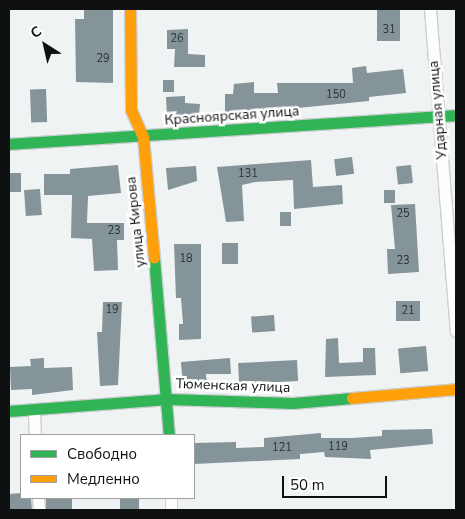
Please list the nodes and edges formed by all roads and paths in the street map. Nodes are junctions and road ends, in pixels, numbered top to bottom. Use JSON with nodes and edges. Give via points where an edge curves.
{"nodes":[{"id":1,"x":130,"y":9,"type":"edge"},
{"id":2,"x":430,"y":9,"type":"edge"},
{"id":3,"x":456,"y":115,"type":"edge"},
{"id":4,"x":439,"y":116,"type":"junction"},
{"id":5,"x":142,"y":137,"type":"junction"},
{"id":6,"x":9,"y":144,"type":"edge"},
{"id":7,"x":456,"y":331,"type":"edge"},
{"id":8,"x":456,"y":389,"type":"edge"},
{"id":9,"x":168,"y":398,"type":"junction"},
{"id":10,"x":34,"y":410,"type":"junction"},
{"id":11,"x":9,"y":411,"type":"edge"},
{"id":12,"x":35,"y":434,"type":"edge"},
{"id":13,"x":169,"y":434,"type":"edge"}],
"edges":[{"from":1,"to":5,"type":"street","name":"улица Кирова","via":[[131,110]]},
{"from":2,"to":4,"type":"street","name":"Ударная улица"},
{"from":3,"to":4,"type":"street","name":"Красноярская улица"},
{"from":4,"to":5,"type":"street","name":"Красноярская улица"},
{"from":4,"to":7,"type":"street","name":"Ударная улица"},
{"from":5,"to":6,"type":"street","name":"Красноярская улица"},
{"from":5,"to":9,"type":"street","name":"улица Кирова"},
{"from":8,"to":9,"type":"street","name":"Тюменская улица","via":[[293,404]]},
{"from":9,"to":10,"type":"street","name":"Тюменская улица"},
{"from":9,"to":13,"type":"street","name":"улица Кирова"},
{"from":10,"to":11,"type":"street","name":"Тюменская улица"},
{"from":10,"to":12,"type":"street"}]}
